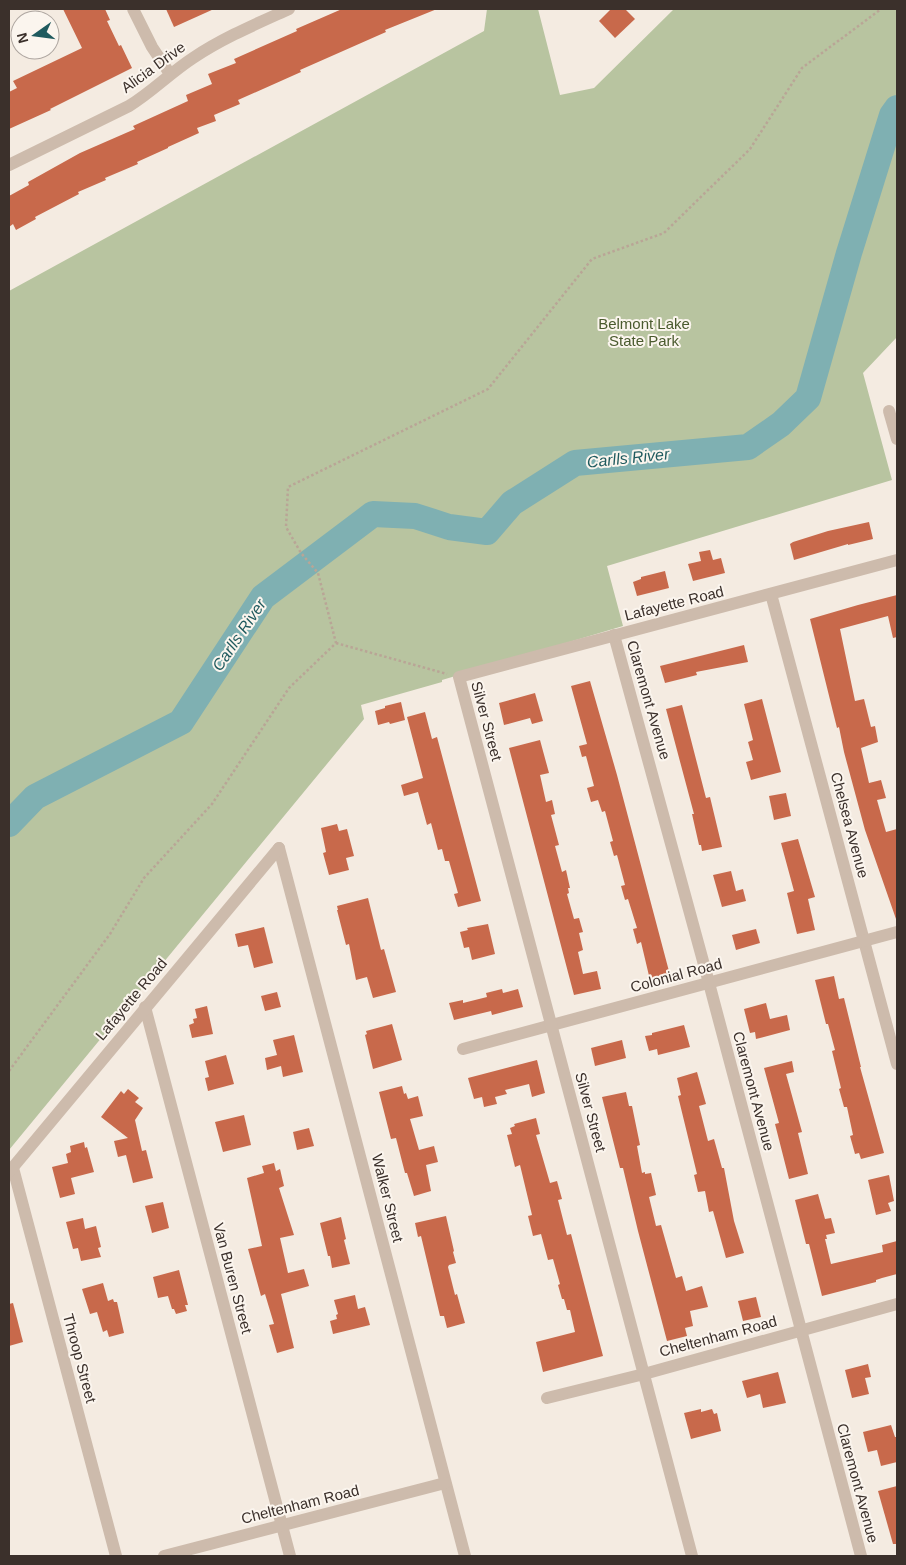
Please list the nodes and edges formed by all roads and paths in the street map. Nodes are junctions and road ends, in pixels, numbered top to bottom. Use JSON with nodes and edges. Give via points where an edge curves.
{"nodes":[{"id":1,"x":133,"y":9,"type":"edge"},
{"id":2,"x":289,"y":9,"type":"edge"},
{"id":3,"x":881,"y":9,"type":"edge"},
{"id":4,"x":170,"y":74,"type":"junction"},
{"id":5,"x":9,"y":165,"type":"edge"},
{"id":6,"x":890,"y":411,"type":"dead end"},
{"id":7,"x":897,"y":439,"type":"edge"},
{"id":8,"x":897,"y":560,"type":"edge"},
{"id":9,"x":772,"y":594,"type":"junction"},
{"id":10,"x":614,"y":635,"type":"junction"},
{"id":11,"x":336,"y":643,"type":"junction"},
{"id":12,"x":459,"y":677,"type":"junction"},
{"id":13,"x":279,"y":848,"type":"joint"},
{"id":14,"x":897,"y":932,"type":"edge"},
{"id":15,"x":865,"y":941,"type":"junction"},
{"id":16,"x":709,"y":983,"type":"junction"},
{"id":17,"x":145,"y":1007,"type":"junction"},
{"id":18,"x":550,"y":1025,"type":"junction"},
{"id":19,"x":463,"y":1049,"type":"dead end"},
{"id":20,"x":897,"y":1064,"type":"edge"},
{"id":21,"x":9,"y":1071,"type":"edge"},
{"id":22,"x":11,"y":1170,"type":"edge"},
{"id":23,"x":897,"y":1304,"type":"edge"},
{"id":24,"x":800,"y":1331,"type":"junction"},
{"id":25,"x":644,"y":1374,"type":"junction"},
{"id":26,"x":547,"y":1398,"type":"dead end"},
{"id":27,"x":445,"y":1483,"type":"junction"},
{"id":28,"x":282,"y":1525,"type":"junction"},
{"id":29,"x":116,"y":1556,"type":"edge"},
{"id":30,"x":164,"y":1556,"type":"edge"},
{"id":31,"x":290,"y":1556,"type":"edge"},
{"id":32,"x":465,"y":1556,"type":"edge"},
{"id":33,"x":692,"y":1556,"type":"edge"},
{"id":34,"x":860,"y":1556,"type":"edge"}],
"edges":[{"from":1,"to":4,"type":"street"},
{"from":2,"to":4,"type":"street","name":"Alicia Drive","via":[[228,37]]},
{"from":3,"to":11,"type":"path","via":[[802,68],[750,149],[664,233],[592,259],[488,389],[288,487],[286,527],[301,553],[318,573]]},
{"from":4,"to":5,"type":"street","name":"Alicia Drive","via":[[147,95],[128,106]]},
{"from":6,"to":7,"type":"street"},
{"from":8,"to":9,"type":"street","name":"Lafayette Road"},
{"from":9,"to":10,"type":"street","name":"Lafayette Road"},
{"from":9,"to":15,"type":"street","name":"Chelsea Avenue"},
{"from":10,"to":12,"type":"street","name":"Lafayette Road"},
{"from":10,"to":16,"type":"street","name":"Claremont Avenue"},
{"from":11,"to":12,"type":"path"},
{"from":11,"to":21,"type":"path","via":[[289,688],[212,804],[144,878],[110,934]]},
{"from":12,"to":18,"type":"street","name":"Silver Street"},
{"from":13,"to":17,"type":"street","name":"Lafayette Road"},
{"from":13,"to":27,"type":"street","name":"Walker Street"},
{"from":14,"to":15,"type":"street","name":"Colonial Road"},
{"from":15,"to":16,"type":"street","name":"Colonial Road"},
{"from":15,"to":20,"type":"street","name":"Chelsea Avenue"},
{"from":16,"to":18,"type":"street","name":"Colonial Road"},
{"from":16,"to":24,"type":"street","name":"Claremont Avenue"},
{"from":17,"to":22,"type":"street","name":"Lafayette Road"},
{"from":17,"to":28,"type":"street","name":"Van Buren Street"},
{"from":18,"to":19,"type":"street","name":"Colonial Road"},
{"from":18,"to":25,"type":"street","name":"Silver Street"},
{"from":22,"to":29,"type":"street","name":"Throop Street"},
{"from":23,"to":24,"type":"street","name":"Cheltenham Road"},
{"from":24,"to":25,"type":"street","name":"Cheltenham Road"},
{"from":24,"to":34,"type":"street","name":"Claremont Avenue"},
{"from":25,"to":26,"type":"street","name":"Cheltenham Road"},
{"from":25,"to":33,"type":"street","name":"Silver Street"},
{"from":27,"to":28,"type":"street","name":"Cheltenham Road"},
{"from":27,"to":32,"type":"street","name":"Walker Street"},
{"from":28,"to":30,"type":"street","name":"Cheltenham Road"},
{"from":28,"to":31,"type":"street","name":"Van Buren Street"}]}
